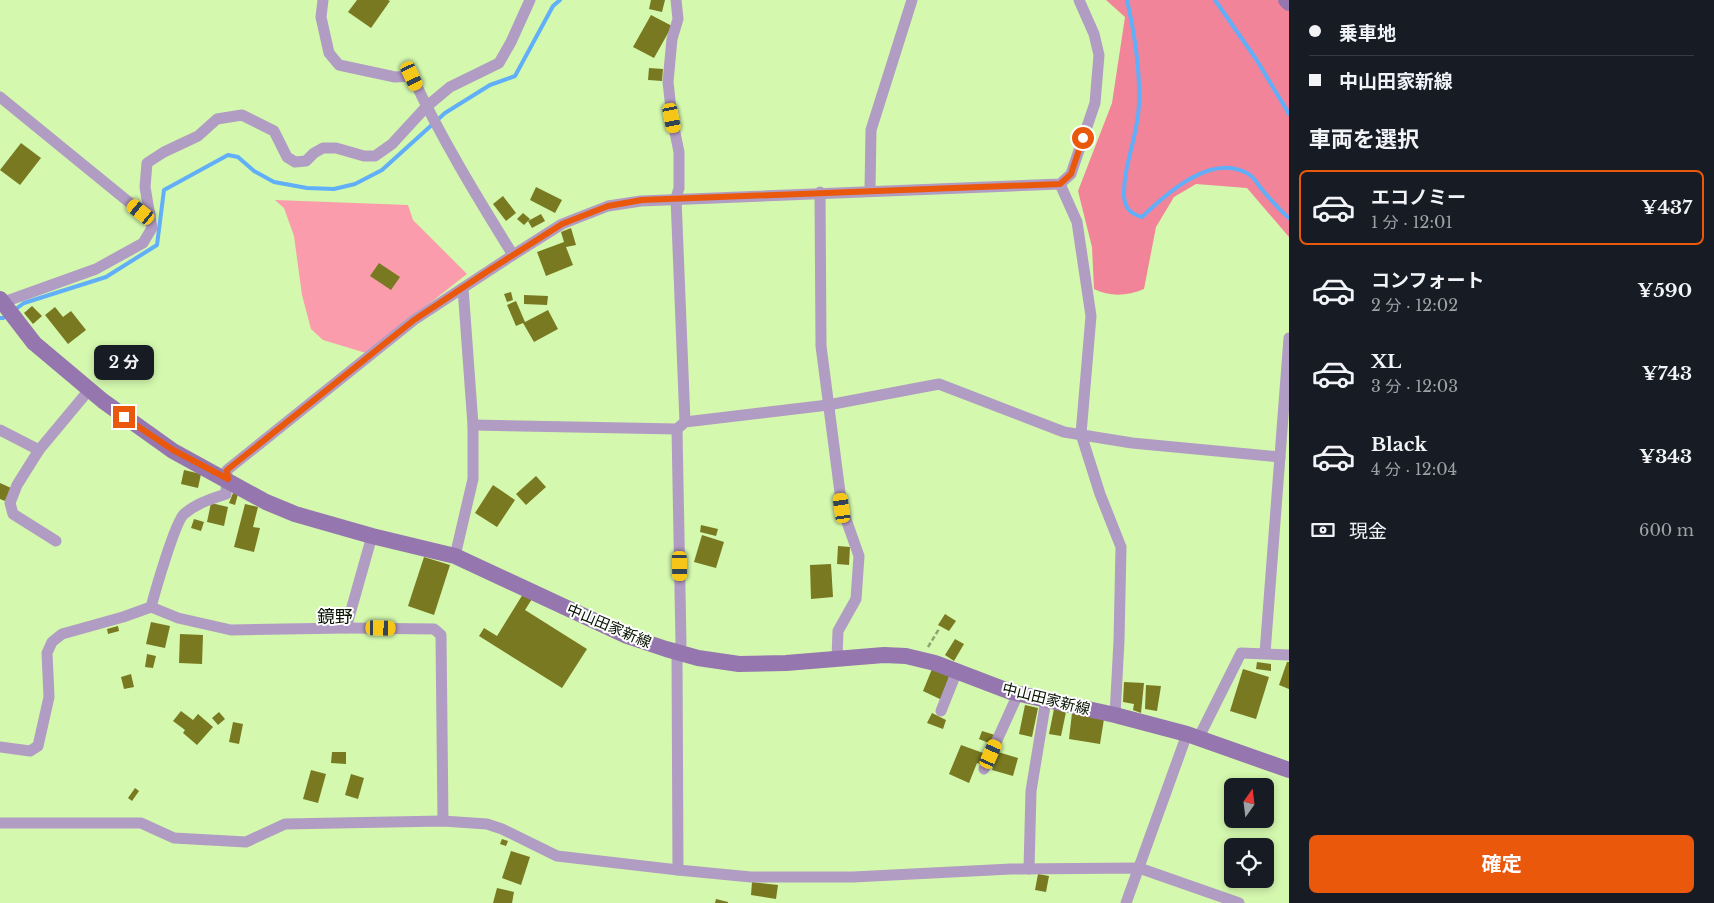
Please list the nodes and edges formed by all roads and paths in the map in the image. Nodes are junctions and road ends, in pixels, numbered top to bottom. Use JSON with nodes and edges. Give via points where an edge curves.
{"nodes":[{"id":1,"x":323,"y":0,"type":"edge"},
{"id":2,"x":530,"y":0,"type":"edge"},
{"id":3,"x":676,"y":0,"type":"edge"},
{"id":4,"x":912,"y":0,"type":"edge"},
{"id":5,"x":1080,"y":0,"type":"edge"},
{"id":6,"x":1286,"y":0,"type":"edge"},
{"id":7,"x":1289,"y":3,"type":"edge"},
{"id":8,"x":0,"y":97,"type":"edge"},
{"id":9,"x":426,"y":107,"type":"junction"},
{"id":10,"x":1060,"y":184,"type":"junction"},
{"id":11,"x":870,"y":190,"type":"junction"},
{"id":12,"x":820,"y":192,"type":"junction"},
{"id":13,"x":676,"y":198,"type":"junction"},
{"id":14,"x":150,"y":214,"type":"junction"},
{"id":15,"x":513,"y":255,"type":"junction"},
{"id":16,"x":463,"y":288,"type":"junction"},
{"id":17,"x":2,"y":301,"type":"edge"},
{"id":18,"x":1289,"y":338,"type":"edge"},
{"id":19,"x":89,"y":390,"type":"junction"},
{"id":20,"x":828,"y":405,"type":"junction"},
{"id":21,"x":473,"y":425,"type":"junction"},
{"id":22,"x":681,"y":425,"type":"junction"},
{"id":23,"x":0,"y":430,"type":"edge"},
{"id":24,"x":1081,"y":434,"type":"junction"},
{"id":25,"x":39,"y":450,"type":"junction"},
{"id":26,"x":1280,"y":457,"type":"junction"},
{"id":27,"x":228,"y":479,"type":"junction"},
{"id":28,"x":372,"y":536,"type":"junction"},
{"id":29,"x":56,"y":541,"type":"dead end"},
{"id":30,"x":455,"y":556,"type":"junction"},
{"id":31,"x":151,"y":608,"type":"junction"},
{"id":32,"x":346,"y":628,"type":"junction"},
{"id":33,"x":939,"y":629,"type":"dead end"},
{"id":34,"x":677,"y":652,"type":"junction"},
{"id":35,"x":1265,"y":653,"type":"junction"},
{"id":36,"x":1289,"y":655,"type":"edge"},
{"id":37,"x":837,"y":658,"type":"junction"},
{"id":38,"x":921,"y":660,"type":"junction"},
{"id":39,"x":957,"y":671,"type":"junction"},
{"id":40,"x":1018,"y":694,"type":"junction"},
{"id":41,"x":1046,"y":700,"type":"junction"},
{"id":42,"x":941,"y":711,"type":"dead end"},
{"id":43,"x":1115,"y":715,"type":"junction"},
{"id":44,"x":1193,"y":735,"type":"junction"},
{"id":45,"x":0,"y":747,"type":"edge"},
{"id":46,"x":984,"y":770,"type":"dead end"},
{"id":47,"x":1289,"y":770,"type":"edge"},
{"id":48,"x":443,"y":821,"type":"junction"},
{"id":49,"x":0,"y":822,"type":"edge"},
{"id":50,"x":1029,"y":868,"type":"junction"},
{"id":51,"x":1139,"y":868,"type":"junction"},
{"id":52,"x":678,"y":870,"type":"junction"},
{"id":53,"x":1126,"y":903,"type":"edge"},
{"id":54,"x":1239,"y":903,"type":"edge"}],
"edges":[{"from":1,"to":9,"type":"street","via":[[321,17],[329,52],[339,65],[395,77],[412,76]]},
{"from":2,"to":9,"type":"street","via":[[498,63],[450,87]]},
{"from":3,"to":13,"type":"street","via":[[678,19],[672,39],[668,82],[679,152]]},
{"from":4,"to":11,"type":"street","via":[[871,130]]},
{"from":5,"to":10,"type":"street","via":[[1099,55],[1095,103],[1071,174]]},
{"from":6,"to":7,"type":"main road"},
{"from":8,"to":14,"type":"street","via":[[141,212]]},
{"from":9,"to":14,"type":"street","via":[[392,144],[375,156],[323,148],[306,161],[295,162],[287,157],[274,131],[242,115],[217,119],[198,136],[147,163],[145,187]]},
{"from":9,"to":15,"type":"street"},
{"from":10,"to":11,"type":"street"},
{"from":10,"to":24,"type":"street","via":[[1078,222],[1091,316]]},
{"from":11,"to":12,"type":"street"},
{"from":12,"to":13,"type":"street"},
{"from":12,"to":20,"type":"street","via":[[821,346]]},
{"from":13,"to":15,"type":"street","via":[[608,206],[562,224]]},
{"from":13,"to":22,"type":"street"},
{"from":14,"to":17,"type":"street","via":[[152,228],[143,242],[96,269]]},
{"from":15,"to":16,"type":"street"},
{"from":16,"to":21,"type":"street"},
{"from":16,"to":27,"type":"street","via":[[414,320],[292,416],[227,470]]},
{"from":17,"to":19,"type":"main road","name":"中山田家新線","via":[[34,343]]},
{"from":18,"to":26,"type":"street"},
{"from":19,"to":25,"type":"street"},
{"from":19,"to":27,"type":"main road","name":"中山田家新線","via":[[173,450]]},
{"from":20,"to":22,"type":"street"},
{"from":20,"to":24,"type":"street","via":[[939,384],[1064,432]]},
{"from":20,"to":37,"type":"street","via":[[842,508],[860,556],[856,599],[838,632]]},
{"from":21,"to":22,"type":"street"},
{"from":21,"to":30,"type":"street","via":[[473,479]]},
{"from":22,"to":34,"type":"street","via":[[681,644]]},
{"from":23,"to":25,"type":"street"},
{"from":24,"to":26,"type":"street","via":[[1132,443]]},
{"from":24,"to":43,"type":"street","via":[[1121,547]]},
{"from":25,"to":29,"type":"street","via":[[10,503],[13,514]]},
{"from":26,"to":35,"type":"street"},
{"from":27,"to":28,"type":"main road","name":"中山田家新線","via":[[266,502],[295,514]]},
{"from":27,"to":31,"type":"street","via":[[226,494],[204,501],[182,515]]},
{"from":28,"to":30,"type":"main road","name":"中山田家新線"},
{"from":28,"to":32,"type":"street"},
{"from":30,"to":34,"type":"main road","name":"中山田家新線","via":[[627,636]]},
{"from":31,"to":32,"type":"street","via":[[231,630]]},
{"from":31,"to":45,"type":"street","via":[[62,634],[52,642],[46,654],[49,697],[38,746],[30,751]]},
{"from":32,"to":48,"type":"street","via":[[434,629],[441,635]]},
{"from":33,"to":38,"type":"path"},
{"from":34,"to":37,"type":"main road","name":"中山田家新線","via":[[739,664],[786,664]]},
{"from":34,"to":52,"type":"street"},
{"from":35,"to":36,"type":"street"},
{"from":35,"to":44,"type":"street","via":[[1241,653]]},
{"from":37,"to":38,"type":"main road","name":"中山田家新線","via":[[884,655]]},
{"from":38,"to":39,"type":"main road","name":"中山田家新線"},
{"from":39,"to":40,"type":"main road","name":"中山田家新線"},
{"from":39,"to":42,"type":"street"},
{"from":40,"to":41,"type":"main road","name":"中山田家新線"},
{"from":40,"to":46,"type":"street"},
{"from":41,"to":43,"type":"main road","name":"中山田家新線"},
{"from":41,"to":50,"type":"street","via":[[1031,791]]},
{"from":43,"to":44,"type":"main road","name":"中山田家新線"},
{"from":44,"to":47,"type":"main road","name":"中山田家新線"},
{"from":44,"to":51,"type":"street"},
{"from":48,"to":49,"type":"street","via":[[285,824],[246,842],[174,838],[141,822]]},
{"from":48,"to":52,"type":"street","via":[[487,824],[557,856]]},
{"from":50,"to":51,"type":"street"},
{"from":50,"to":52,"type":"street","via":[[844,877],[751,877]]},
{"from":51,"to":53,"type":"street"},
{"from":51,"to":54,"type":"street"}]}
